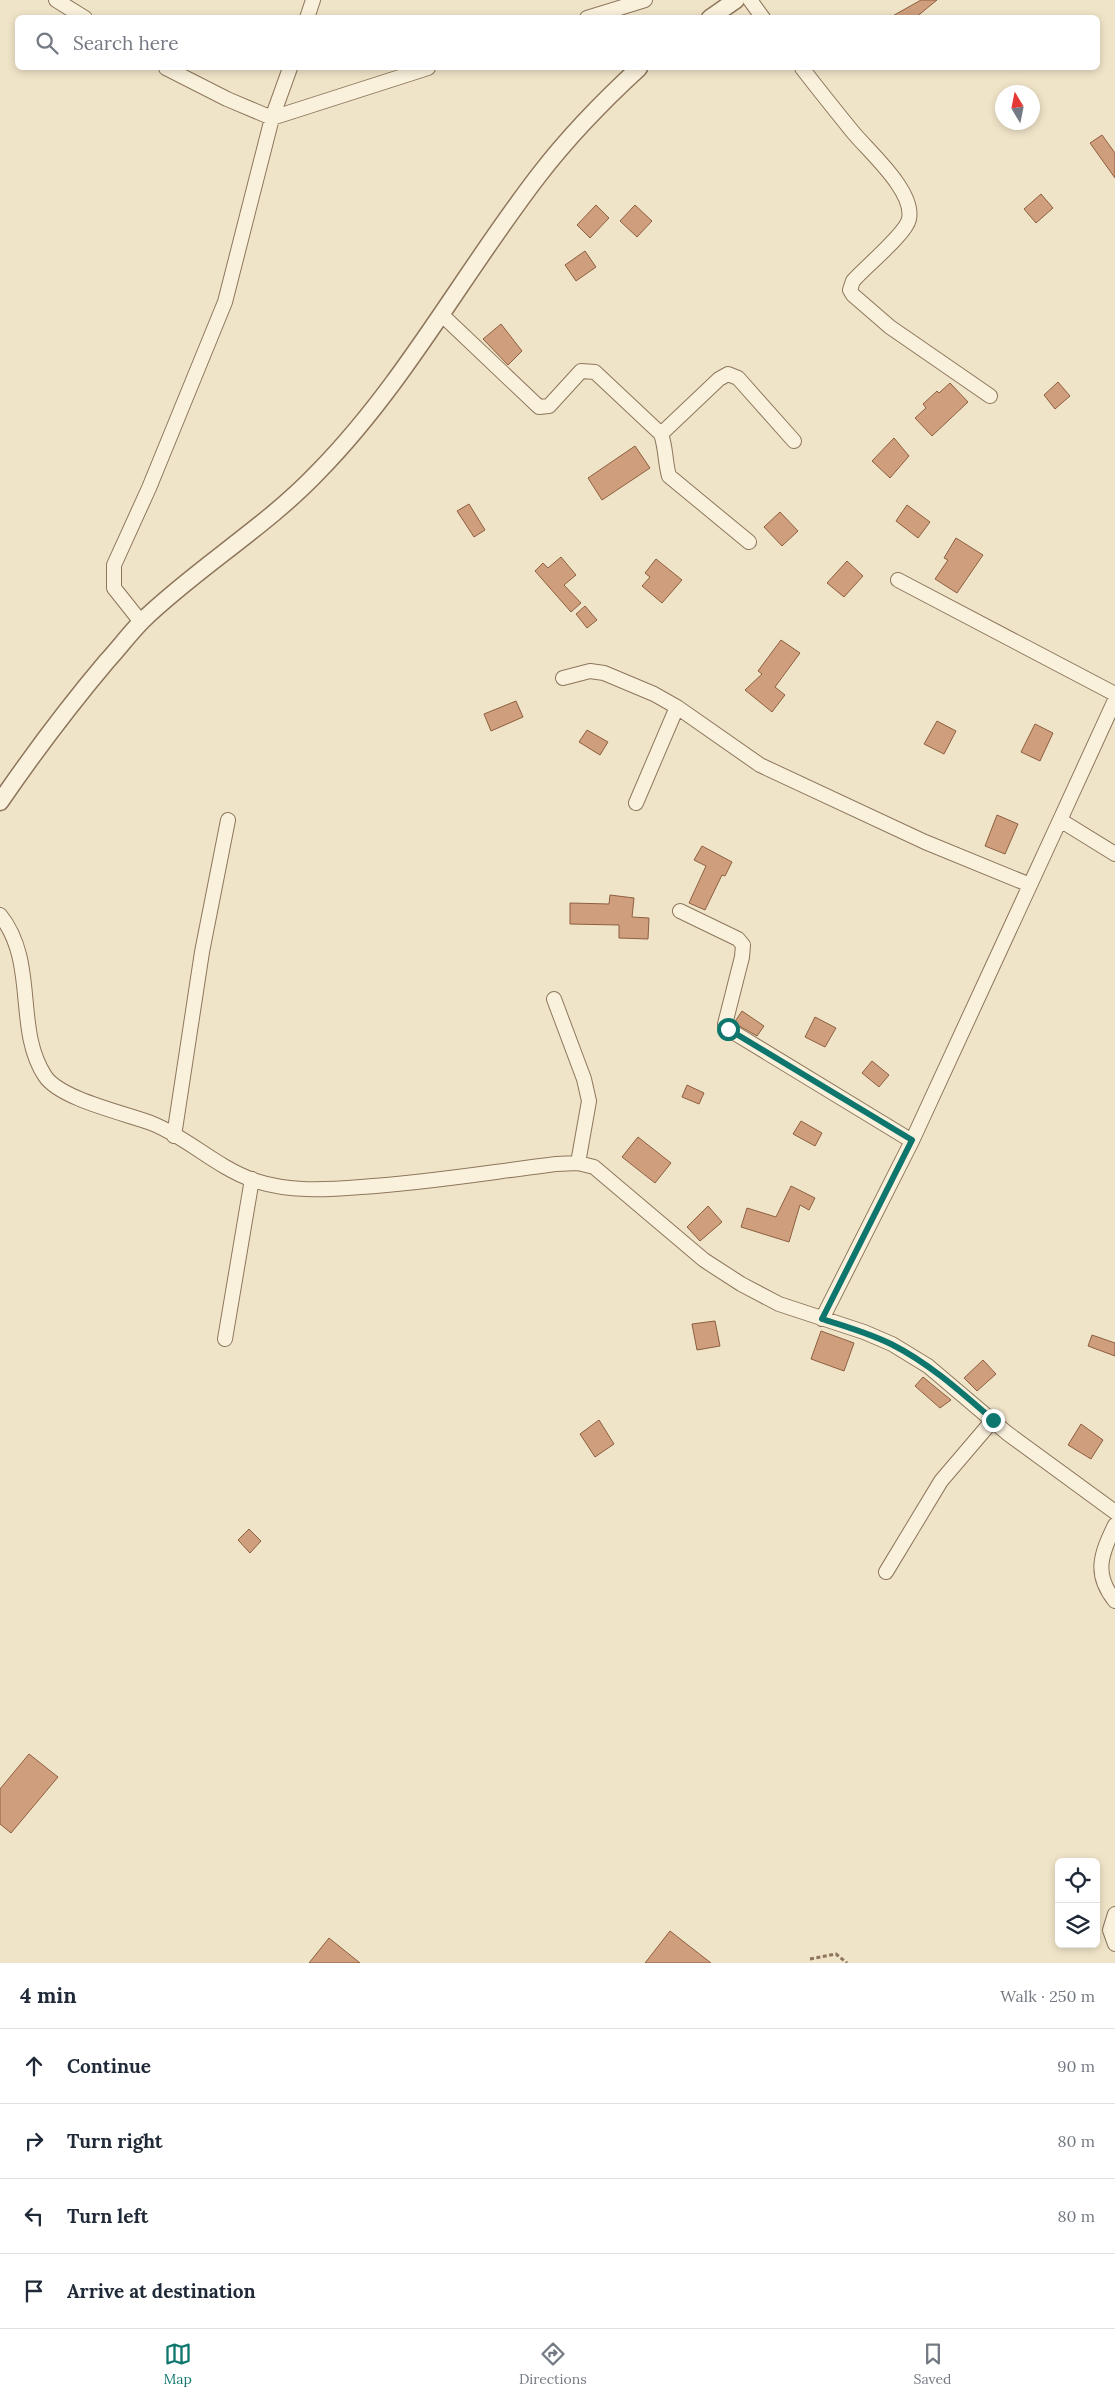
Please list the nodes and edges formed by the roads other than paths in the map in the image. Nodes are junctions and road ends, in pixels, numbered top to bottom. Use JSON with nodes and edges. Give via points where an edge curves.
{"nodes":[{"id":1,"x":56,"y":0,"type":"edge"},
{"id":2,"x":313,"y":0,"type":"edge"},
{"id":3,"x":645,"y":0,"type":"edge"},
{"id":4,"x":736,"y":0,"type":"edge"},
{"id":5,"x":750,"y":0,"type":"edge"},
{"id":6,"x":80,"y":15,"type":"edge"},
{"id":7,"x":308,"y":15,"type":"edge"},
{"id":8,"x":596,"y":15,"type":"edge"},
{"id":9,"x":714,"y":15,"type":"edge"},
{"id":10,"x":761,"y":15,"type":"edge"},
{"id":11,"x":170,"y":70,"type":"edge"},
{"id":12,"x":289,"y":70,"type":"edge"},
{"id":13,"x":422,"y":70,"type":"edge"},
{"id":14,"x":637,"y":70,"type":"edge"},
{"id":15,"x":804,"y":70,"type":"edge"},
{"id":16,"x":272,"y":118,"type":"junction"},
{"id":17,"x":441,"y":314,"type":"junction"},
{"id":18,"x":990,"y":396,"type":"dead end"},
{"id":19,"x":661,"y":434,"type":"junction"},
{"id":20,"x":794,"y":442,"type":"dead end"},
{"id":21,"x":749,"y":542,"type":"dead end"},
{"id":22,"x":898,"y":580,"type":"dead end"},
{"id":23,"x":141,"y":622,"type":"junction"},
{"id":24,"x":562,"y":678,"type":"dead end"},
{"id":25,"x":1115,"y":694,"type":"edge"},
{"id":26,"x":1115,"y":700,"type":"edge"},
{"id":27,"x":677,"y":707,"type":"junction"},
{"id":28,"x":0,"y":802,"type":"edge"},
{"id":29,"x":636,"y":803,"type":"dead end"},
{"id":30,"x":228,"y":820,"type":"dead end"},
{"id":31,"x":1060,"y":820,"type":"junction"},
{"id":32,"x":1115,"y":854,"type":"edge"},
{"id":33,"x":1030,"y":885,"type":"junction"},
{"id":34,"x":680,"y":911,"type":"dead end"},
{"id":35,"x":0,"y":915,"type":"edge"},
{"id":36,"x":554,"y":999,"type":"dead end"},
{"id":37,"x":174,"y":1136,"type":"junction"},
{"id":38,"x":912,"y":1140,"type":"junction"},
{"id":39,"x":578,"y":1163,"type":"junction"},
{"id":40,"x":252,"y":1180,"type":"junction"},
{"id":41,"x":822,"y":1319,"type":"junction"},
{"id":42,"x":225,"y":1340,"type":"dead end"},
{"id":43,"x":993,"y":1420,"type":"junction"},
{"id":44,"x":1115,"y":1512,"type":"edge"},
{"id":45,"x":1115,"y":1525,"type":"edge"},
{"id":46,"x":886,"y":1572,"type":"dead end"},
{"id":47,"x":1115,"y":1601,"type":"edge"},
{"id":48,"x":1115,"y":1914,"type":"edge"},
{"id":49,"x":1115,"y":1944,"type":"edge"}],
"edges":[{"from":1,"to":6,"type":"street"},
{"from":2,"to":7,"type":"street"},
{"from":3,"to":8,"type":"street"},
{"from":4,"to":9,"type":"street"},
{"from":5,"to":10,"type":"street"},
{"from":11,"to":16,"type":"street"},
{"from":12,"to":16,"type":"street"},
{"from":13,"to":16,"type":"street"},
{"from":14,"to":17,"type":"street","via":[[595,108],[539,175]]},
{"from":15,"to":18,"type":"street","via":[[892,176],[910,209],[909,221],[853,282],[852,295],[890,327]]},
{"from":16,"to":23,"type":"street","via":[[225,302],[114,565],[114,588]]},
{"from":17,"to":19,"type":"street","via":[[539,407],[548,406],[580,371],[588,370],[595,372]]},
{"from":17,"to":23,"type":"street","via":[[385,392],[320,471],[286,503],[202,568]]},
{"from":19,"to":20,"type":"street","via":[[728,374],[738,378]]},
{"from":19,"to":21,"type":"street","via":[[669,476]]},
{"from":22,"to":25,"type":"street"},
{"from":23,"to":28,"type":"street","via":[[87,686]]},
{"from":24,"to":27,"type":"street","via":[[590,671],[604,673]]},
{"from":26,"to":31,"type":"street"},
{"from":27,"to":29,"type":"street"},
{"from":27,"to":33,"type":"street","via":[[760,765],[925,842]]},
{"from":30,"to":37,"type":"street","via":[[202,952]]},
{"from":31,"to":32,"type":"street"},
{"from":31,"to":33,"type":"street"},
{"from":33,"to":38,"type":"street"},
{"from":34,"to":38,"type":"street","via":[[738,939],[743,945],[725,1024],[728,1029]]},
{"from":35,"to":37,"type":"street","via":[[18,947],[32,1045],[47,1078],[71,1095],[153,1124]]},
{"from":36,"to":39,"type":"street","via":[[589,1101]]},
{"from":37,"to":40,"type":"street"},
{"from":38,"to":41,"type":"street"},
{"from":39,"to":40,"type":"street","via":[[403,1185],[307,1191]]},
{"from":39,"to":41,"type":"street","via":[[594,1167],[704,1260],[741,1284],[779,1304]]},
{"from":40,"to":42,"type":"street"},
{"from":41,"to":43,"type":"street","via":[[892,1344],[928,1366]]},
{"from":43,"to":44,"type":"street"},
{"from":43,"to":46,"type":"street","via":[[941,1481]]},
{"from":45,"to":47,"type":"street","via":[[1102,1556],[1100,1570]]},
{"from":48,"to":49,"type":"street","via":[[1110,1930]]}]}
